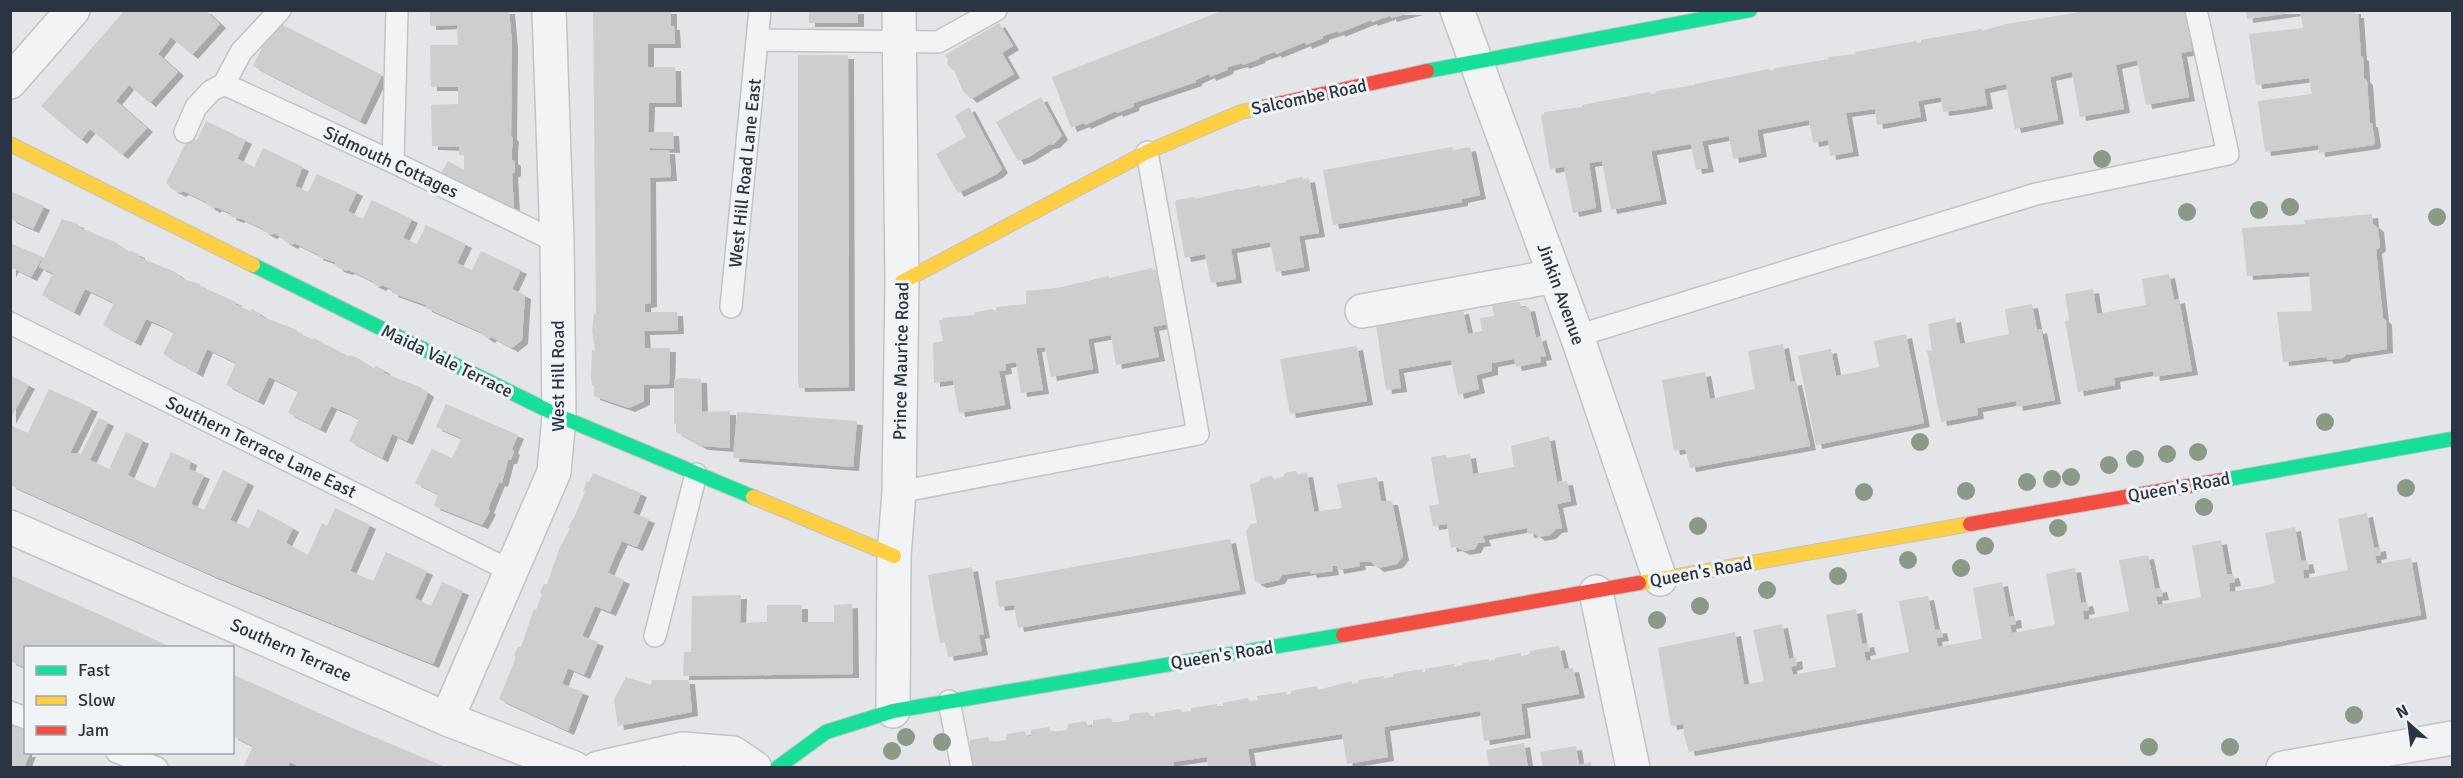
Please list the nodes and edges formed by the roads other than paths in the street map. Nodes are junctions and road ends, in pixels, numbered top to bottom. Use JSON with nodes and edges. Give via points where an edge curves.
{"nodes":[{"id":1,"x":73,"y":10,"type":"edge"},
{"id":2,"x":280,"y":10,"type":"edge"},
{"id":3,"x":397,"y":10,"type":"edge"},
{"id":4,"x":549,"y":10,"type":"edge"},
{"id":5,"x":760,"y":10,"type":"edge"},
{"id":6,"x":899,"y":10,"type":"edge"},
{"id":7,"x":996,"y":10,"type":"edge"},
{"id":8,"x":1457,"y":10,"type":"edge"},
{"id":9,"x":1750,"y":10,"type":"edge"},
{"id":10,"x":2196,"y":10,"type":"edge"},
{"id":11,"x":759,"y":40,"type":"junction"},
{"id":12,"x":899,"y":43,"type":"junction"},
{"id":13,"x":1475,"y":60,"type":"junction"},
{"id":14,"x":10,"y":82,"type":"edge"},
{"id":15,"x":224,"y":84,"type":"junction"},
{"id":16,"x":185,"y":132,"type":"dead end"},
{"id":17,"x":10,"y":144,"type":"edge"},
{"id":18,"x":1147,"y":152,"type":"junction"},
{"id":19,"x":393,"y":162,"type":"junction"},
{"id":20,"x":557,"y":242,"type":"junction"},
{"id":21,"x":1555,"y":276,"type":"junction"},
{"id":22,"x":902,"y":282,"type":"junction"},
{"id":23,"x":731,"y":307,"type":"dead end"},
{"id":24,"x":1362,"y":311,"type":"dead end"},
{"id":25,"x":10,"y":323,"type":"edge"},
{"id":26,"x":1577,"y":336,"type":"junction"},
{"id":27,"x":559,"y":416,"type":"junction"},
{"id":28,"x":2452,"y":438,"type":"edge"},
{"id":29,"x":696,"y":474,"type":"junction"},
{"id":30,"x":899,"y":492,"type":"junction"},
{"id":31,"x":10,"y":527,"type":"edge"},
{"id":32,"x":894,"y":556,"type":"junction"},
{"id":33,"x":512,"y":571,"type":"junction"},
{"id":34,"x":1660,"y":579,"type":"junction"},
{"id":35,"x":1596,"y":592,"type":"junction"},
{"id":36,"x":656,"y":636,"type":"dead end"},
{"id":37,"x":949,"y":701,"type":"junction"},
{"id":38,"x":893,"y":711,"type":"junction"},
{"id":39,"x":447,"y":719,"type":"junction"},
{"id":40,"x":2452,"y":738,"type":"edge"},
{"id":41,"x":120,"y":754,"type":"edge"},
{"id":42,"x":157,"y":768,"type":"edge"},
{"id":43,"x":574,"y":768,"type":"edge"},
{"id":44,"x":598,"y":768,"type":"edge"},
{"id":45,"x":754,"y":768,"type":"edge"},
{"id":46,"x":777,"y":768,"type":"edge"},
{"id":47,"x":962,"y":768,"type":"edge"},
{"id":48,"x":1633,"y":768,"type":"edge"},
{"id":49,"x":2283,"y":768,"type":"edge"}],
"edges":[{"from":1,"to":14,"type":"street"},
{"from":2,"to":15,"type":"lane","via":[[241,52]]},
{"from":3,"to":19,"type":"lane"},
{"from":4,"to":20,"type":"street","name":"West Hill Road"},
{"from":5,"to":11,"type":"lane","name":"West Hill Road Lane East"},
{"from":6,"to":12,"type":"street","name":"Prince Maurice Road"},
{"from":7,"to":12,"type":"lane","via":[[938,42]]},
{"from":8,"to":13,"type":"street","name":"Jinkin Avenue"},
{"from":9,"to":13,"type":"street","name":"Salcombe Road"},
{"from":10,"to":26,"type":"lane","via":[[2228,154],[2036,194]]},
{"from":11,"to":12,"type":"lane"},
{"from":11,"to":23,"type":"lane","name":"West Hill Road Lane East"},
{"from":12,"to":22,"type":"street","name":"Prince Maurice Road"},
{"from":13,"to":18,"type":"street","name":"Salcombe Road","via":[[1241,112]]},
{"from":13,"to":21,"type":"street","name":"Jinkin Avenue"},
{"from":15,"to":16,"type":"lane","via":[[196,107]]},
{"from":15,"to":19,"type":"lane","name":"Sidmouth Cottages"},
{"from":17,"to":27,"type":"street","name":"Maida Vale Terrace"},
{"from":18,"to":22,"type":"street","name":"Salcombe Road"},
{"from":18,"to":30,"type":"lane","via":[[1198,434]]},
{"from":19,"to":20,"type":"lane","name":"Sidmouth Cottages"},
{"from":20,"to":27,"type":"street","name":"West Hill Road"},
{"from":21,"to":24,"type":"street"},
{"from":21,"to":26,"type":"street","name":"Jinkin Avenue"},
{"from":22,"to":30,"type":"street","name":"Prince Maurice Road"},
{"from":25,"to":33,"type":"lane","name":"Southern Terrace Lane East"},
{"from":26,"to":34,"type":"street","name":"Jinkin Avenue"},
{"from":27,"to":29,"type":"street","name":"Maida Vale Terrace"},
{"from":27,"to":33,"type":"street","name":"West Hill Road","via":[[554,472]]},
{"from":28,"to":34,"type":"street","name":"Queen's Road"},
{"from":29,"to":32,"type":"street","name":"Maida Vale Terrace"},
{"from":29,"to":36,"type":"lane"},
{"from":30,"to":32,"type":"street","name":"Prince Maurice Road"},
{"from":31,"to":39,"type":"street","name":"Southern Terrace"},
{"from":32,"to":38,"type":"street","name":"Prince Maurice Road"},
{"from":33,"to":39,"type":"street","name":"West Hill Road"},
{"from":34,"to":35,"type":"street","name":"Queen's Road"},
{"from":35,"to":37,"type":"street","name":"Queen's Road"},
{"from":35,"to":48,"type":"street"},
{"from":37,"to":38,"type":"street","name":"Queen's Road"},
{"from":37,"to":47,"type":"lane"},
{"from":38,"to":46,"type":"street","name":"Queen's Road","via":[[826,732]]},
{"from":39,"to":43,"type":"street","name":"Southern Terrace"},
{"from":40,"to":49,"type":"street"},
{"from":41,"to":42,"type":"lane"},
{"from":44,"to":45,"type":"street","via":[[682,749],[733,753]]}]}
